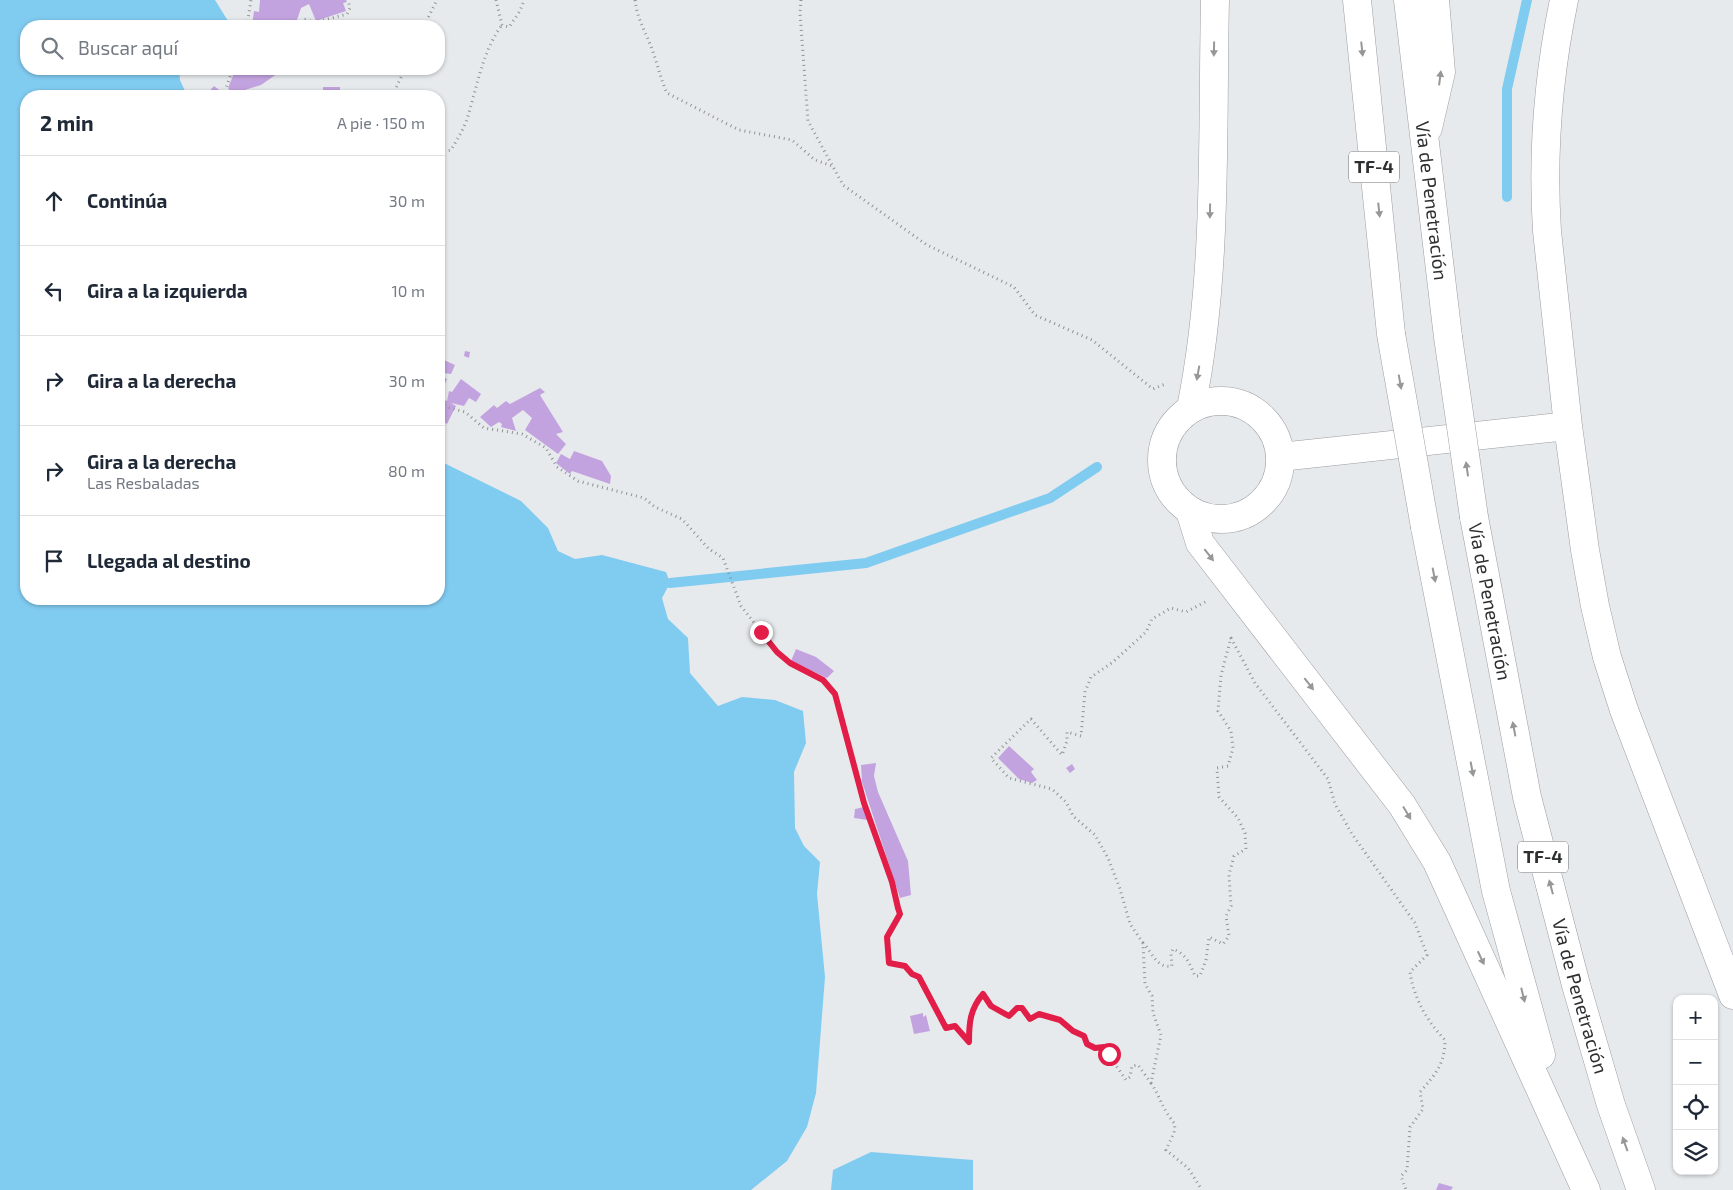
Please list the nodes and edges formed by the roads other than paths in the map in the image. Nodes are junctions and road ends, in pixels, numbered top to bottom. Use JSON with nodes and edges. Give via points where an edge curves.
{"nodes":[{"id":1,"x":1215,"y":0,"type":"edge"},
{"id":2,"x":1358,"y":0,"type":"edge"},
{"id":3,"x":1408,"y":0,"type":"edge"},
{"id":4,"x":1435,"y":0,"type":"edge"},
{"id":5,"x":1564,"y":0,"type":"edge"},
{"id":6,"x":1424,"y":142,"type":"junction"},
{"id":7,"x":1191,"y":408,"type":"junction"},
{"id":8,"x":1568,"y":426,"type":"junction"},
{"id":9,"x":1280,"y":457,"type":"junction"},
{"id":10,"x":1190,"y":511,"type":"junction"},
{"id":11,"x":1733,"y":995,"type":"edge"},
{"id":12,"x":1586,"y":1190,"type":"edge"},
{"id":13,"x":1641,"y":1190,"type":"edge"}],
"edges":[{"from":1,"to":7,"type":"main road","one_way":true,"via":[[1205,330]]},
{"from":2,"to":12,"type":"main road","number":"TF-4","one_way":true,"bridge":true,"via":[[1391,334],[1425,527],[1496,891],[1532,1027]]},
{"from":3,"to":6,"type":"main road","name":"Vía de Penetración","number":"TF-4"},
{"from":6,"to":4,"type":"main road","one_way":true,"via":[[1441,72]]},
{"from":5,"to":8,"type":"main road","via":[[1554,52],[1544,180]]},
{"from":13,"to":6,"type":"main road","name":"Vía de Penetración","number":"TF-4","one_way":true,"bridge":true,"via":[[1608,1096],[1527,797],[1474,517]]},
{"from":7,"to":9,"type":"main road","via":[[1211,401],[1231,401],[1250,407],[1265,420],[1276,437]]},
{"from":7,"to":10,"type":"main road","via":[[1175,421],[1165,439],[1161,459],[1164,480],[1174,498]]},
{"from":8,"to":9,"type":"main road"},
{"from":8,"to":11,"type":"main road","via":[[1584,550],[1607,657],[1624,710]]},
{"from":9,"to":10,"type":"main road","via":[[1278,476],[1271,492],[1259,506],[1225,520],[1207,519]]},
{"from":10,"to":12,"type":"main road","one_way":true,"via":[[1200,543],[1402,805],[1437,862]]}]}
